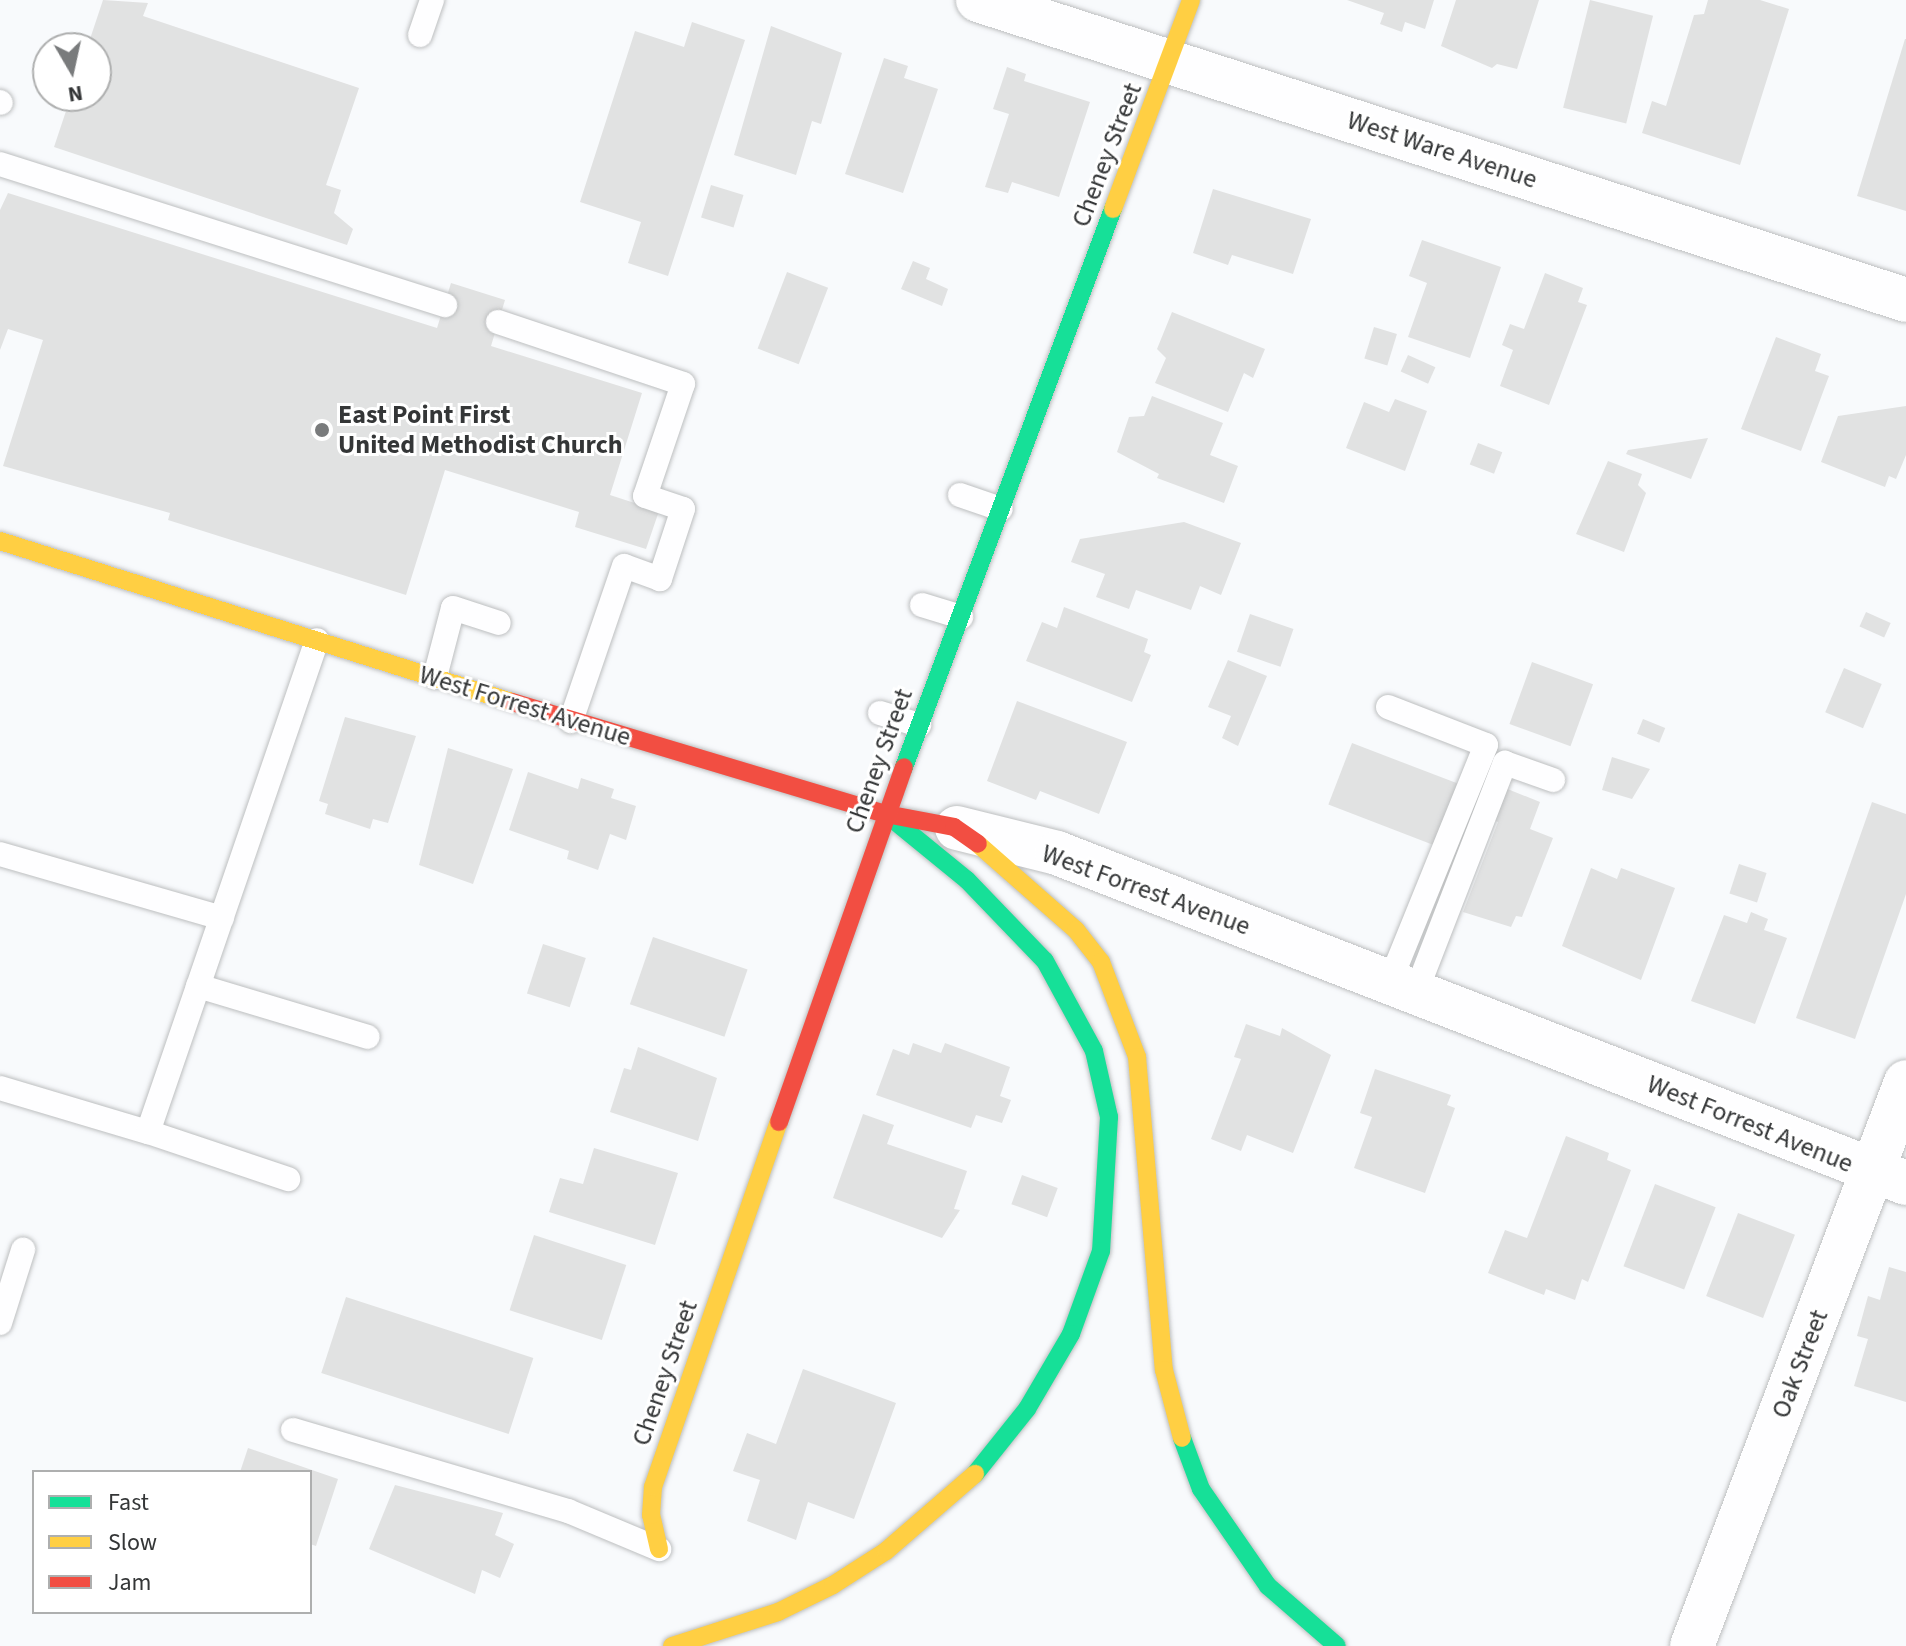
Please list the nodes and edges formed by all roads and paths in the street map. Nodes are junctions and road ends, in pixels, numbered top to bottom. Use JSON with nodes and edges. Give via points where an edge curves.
{"nodes":[{"id":1,"x":432,"y":0,"type":"edge"},
{"id":2,"x":978,"y":0,"type":"edge"},
{"id":3,"x":1191,"y":0,"type":"edge"},
{"id":4,"x":420,"y":35,"type":"dead end"},
{"id":5,"x":1170,"y":62,"type":"junction"},
{"id":6,"x":0,"y":164,"type":"edge"},
{"id":7,"x":1906,"y":300,"type":"edge"},
{"id":8,"x":445,"y":305,"type":"dead end"},
{"id":9,"x":498,"y":322,"type":"dead end"},
{"id":10,"x":960,"y":495,"type":"dead end"},
{"id":11,"x":1001,"y":509,"type":"junction"},
{"id":12,"x":0,"y":541,"type":"edge"},
{"id":13,"x":922,"y":605,"type":"dead end"},
{"id":14,"x":961,"y":617,"type":"junction"},
{"id":15,"x":499,"y":623,"type":"dead end"},
{"id":16,"x":317,"y":640,"type":"junction"},
{"id":17,"x":435,"y":677,"type":"junction"},
{"id":18,"x":1388,"y":707,"type":"dead end"},
{"id":19,"x":880,"y":713,"type":"dead end"},
{"id":20,"x":571,"y":721,"type":"junction"},
{"id":21,"x":919,"y":725,"type":"junction"},
{"id":22,"x":1553,"y":780,"type":"dead end"},
{"id":23,"x":886,"y":814,"type":"junction"},
{"id":24,"x":954,"y":827,"type":"junction"},
{"id":25,"x":0,"y":854,"type":"edge"},
{"id":26,"x":222,"y":918,"type":"junction"},
{"id":27,"x":198,"y":986,"type":"junction"},
{"id":28,"x":1403,"y":987,"type":"junction"},
{"id":29,"x":368,"y":1037,"type":"dead end"},
{"id":30,"x":1906,"y":1082,"type":"edge"},
{"id":31,"x":0,"y":1088,"type":"edge"},
{"id":32,"x":148,"y":1132,"type":"junction"},
{"id":33,"x":1889,"y":1178,"type":"edge"},
{"id":34,"x":288,"y":1179,"type":"dead end"},
{"id":35,"x":23,"y":1250,"type":"dead end"},
{"id":36,"x":0,"y":1323,"type":"edge"},
{"id":37,"x":293,"y":1430,"type":"dead end"},
{"id":38,"x":659,"y":1549,"type":"joint"},
{"id":39,"x":672,"y":1646,"type":"edge"},
{"id":40,"x":1337,"y":1646,"type":"edge"},
{"id":41,"x":1692,"y":1646,"type":"edge"}],
"edges":[{"from":1,"to":4,"type":"lane"},
{"from":2,"to":5,"type":"street","name":"West Ware Avenue"},
{"from":3,"to":5,"type":"main road","name":"Cheney Street"},
{"from":5,"to":7,"type":"street","name":"West Ware Avenue"},
{"from":5,"to":11,"type":"main road","name":"Cheney Street"},
{"from":6,"to":8,"type":"lane"},
{"from":9,"to":20,"type":"lane","via":[[683,384],[645,496],[683,509],[660,579],[624,566]]},
{"from":10,"to":11,"type":"lane"},
{"from":11,"to":14,"type":"main road","name":"Cheney Street"},
{"from":12,"to":16,"type":"main road","name":"West Forrest Avenue"},
{"from":13,"to":14,"type":"lane"},
{"from":14,"to":21,"type":"main road","name":"Cheney Street"},
{"from":15,"to":17,"type":"lane","via":[[453,608]]},
{"from":16,"to":17,"type":"main road","name":"West Forrest Avenue"},
{"from":16,"to":26,"type":"lane"},
{"from":17,"to":20,"type":"main road","name":"West Forrest Avenue"},
{"from":18,"to":28,"type":"lane","via":[[1486,745]]},
{"from":19,"to":21,"type":"lane"},
{"from":20,"to":23,"type":"main road","name":"West Forrest Avenue"},
{"from":21,"to":23,"type":"main road","name":"Cheney Street"},
{"from":22,"to":28,"type":"lane","via":[[1505,763]]},
{"from":23,"to":24,"type":"main road","name":"West Forrest Avenue"},
{"from":23,"to":38,"type":"main road","name":"Cheney Street","via":[[653,1487],[651,1515]]},
{"from":23,"to":39,"type":"main road","via":[[967,880],[1045,961],[1078,1016],[1094,1051],[1109,1117],[1110,1169],[1101,1251],[1071,1334],[1027,1409],[989,1460],[946,1502],[833,1585],[778,1612]]},
{"from":24,"to":28,"type":"street","name":"West Forrest Avenue","via":[[1057,853]]},
{"from":24,"to":40,"type":"main road","via":[[1014,872],[1076,930],[1113,987],[1137,1057],[1145,1109],[1157,1306],[1179,1429],[1201,1489],[1233,1542],[1268,1586]]},
{"from":25,"to":26,"type":"lane"},
{"from":26,"to":27,"type":"lane"},
{"from":27,"to":29,"type":"lane"},
{"from":27,"to":32,"type":"lane"},
{"from":28,"to":33,"type":"street","name":"West Forrest Avenue"},
{"from":30,"to":33,"type":"street","name":"Oak Street"},
{"from":31,"to":32,"type":"lane"},
{"from":32,"to":34,"type":"lane"},
{"from":33,"to":41,"type":"street","name":"Oak Street"},
{"from":35,"to":36,"type":"lane"},
{"from":37,"to":38,"type":"lane","via":[[568,1511]]}]}
